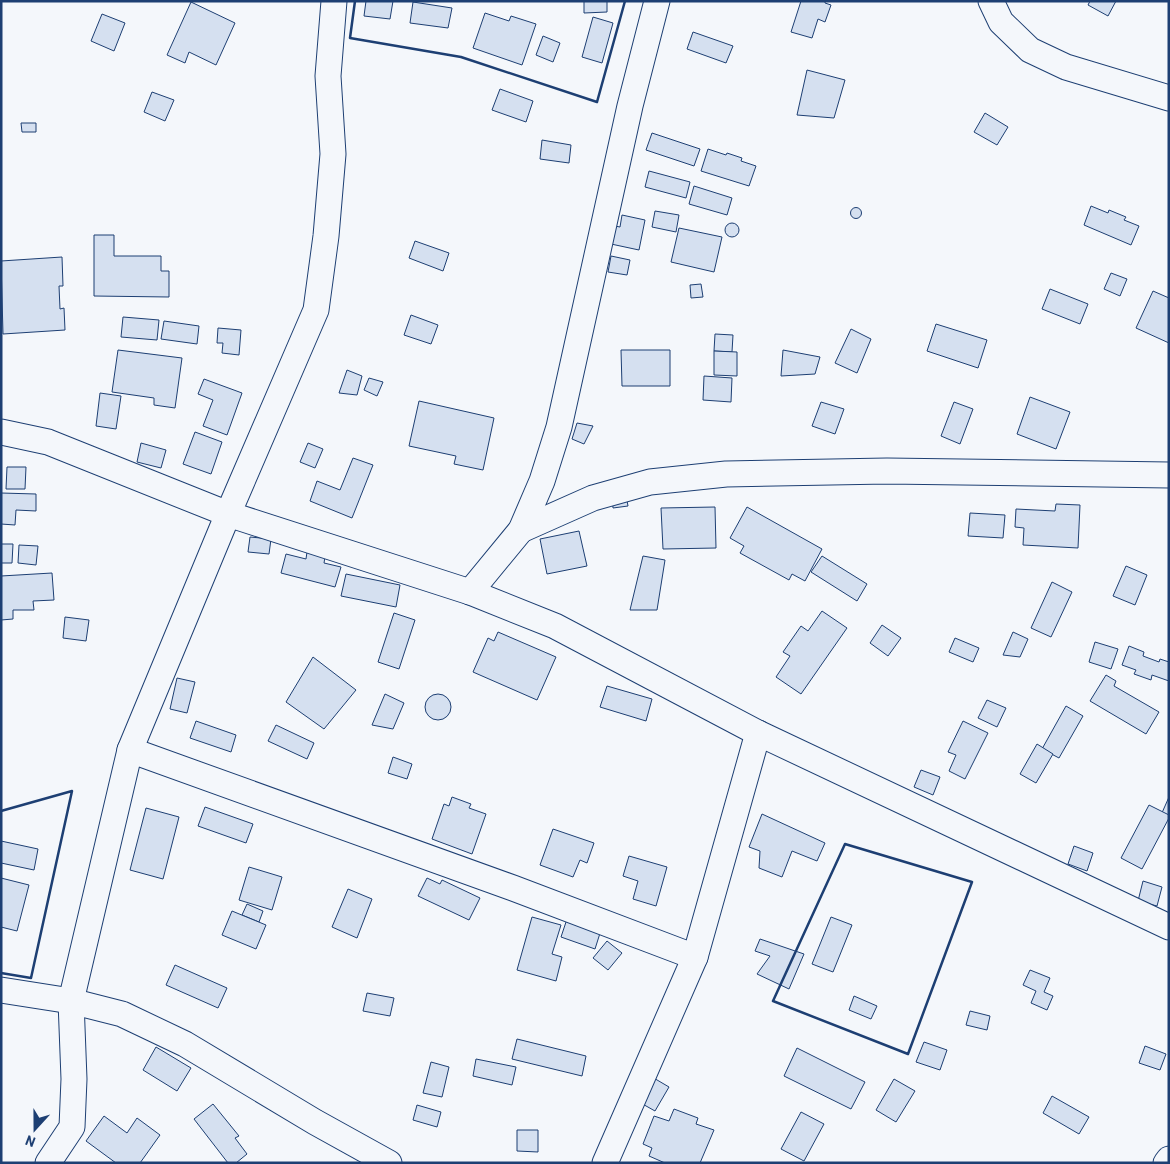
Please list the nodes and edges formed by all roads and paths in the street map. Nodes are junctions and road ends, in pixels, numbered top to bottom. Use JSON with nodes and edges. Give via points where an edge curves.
{"nodes":[{"id":1,"x":334,"y":1,"type":"edge"},
{"id":2,"x":657,"y":1,"type":"edge"},
{"id":3,"x":991,"y":1,"type":"edge"},
{"id":4,"x":1169,"y":98,"type":"edge"},
{"id":5,"x":1,"y":432,"type":"edge"},
{"id":6,"x":1169,"y":474,"type":"edge"},
{"id":7,"x":228,"y":514,"type":"junction"},
{"id":8,"x":521,"y":530,"type":"junction"},
{"id":9,"x":470,"y":592,"type":"junction"},
{"id":10,"x":758,"y":734,"type":"junction"},
{"id":11,"x":130,"y":750,"type":"junction"},
{"id":12,"x":1169,"y":927,"type":"edge"},
{"id":13,"x":695,"y":957,"type":"junction"},
{"id":14,"x":1,"y":990,"type":"edge"},
{"id":15,"x":71,"y":1001,"type":"junction"},
{"id":16,"x":349,"y":1153,"type":"edge"},
{"id":17,"x":1169,"y":1159,"type":"edge"},
{"id":18,"x":48,"y":1163,"type":"edge"},
{"id":19,"x":389,"y":1163,"type":"edge"},
{"id":20,"x":605,"y":1163,"type":"edge"},
{"id":21,"x":1166,"y":1163,"type":"edge"}],
"edges":[{"from":1,"to":7,"type":"street","via":[[328,76],[333,154],[316,310]]},
{"from":2,"to":8,"type":"street","via":[[630,106],[560,427]]},
{"from":3,"to":4,"type":"street","via":[[1001,22],[1030,50],[1066,67]]},
{"from":5,"to":7,"type":"street","via":[[48,442]]},
{"from":6,"to":8,"type":"street","via":[[887,471],[726,474],[650,482],[593,498]]},
{"from":7,"to":9,"type":"street"},
{"from":7,"to":11,"type":"street"},
{"from":8,"to":9,"type":"street"},
{"from":9,"to":10,"type":"street","via":[[555,626]]},
{"from":10,"to":12,"type":"street"},
{"from":10,"to":13,"type":"street"},
{"from":11,"to":13,"type":"street"},
{"from":11,"to":15,"type":"street"},
{"from":13,"to":20,"type":"street"},
{"from":14,"to":15,"type":"street"},
{"from":15,"to":16,"type":"street","via":[[122,1014],[185,1044],[315,1122]]},
{"from":15,"to":18,"type":"street","via":[[72,1127]]},
{"from":16,"to":19,"type":"street"},
{"from":17,"to":21,"type":"street"}]}
